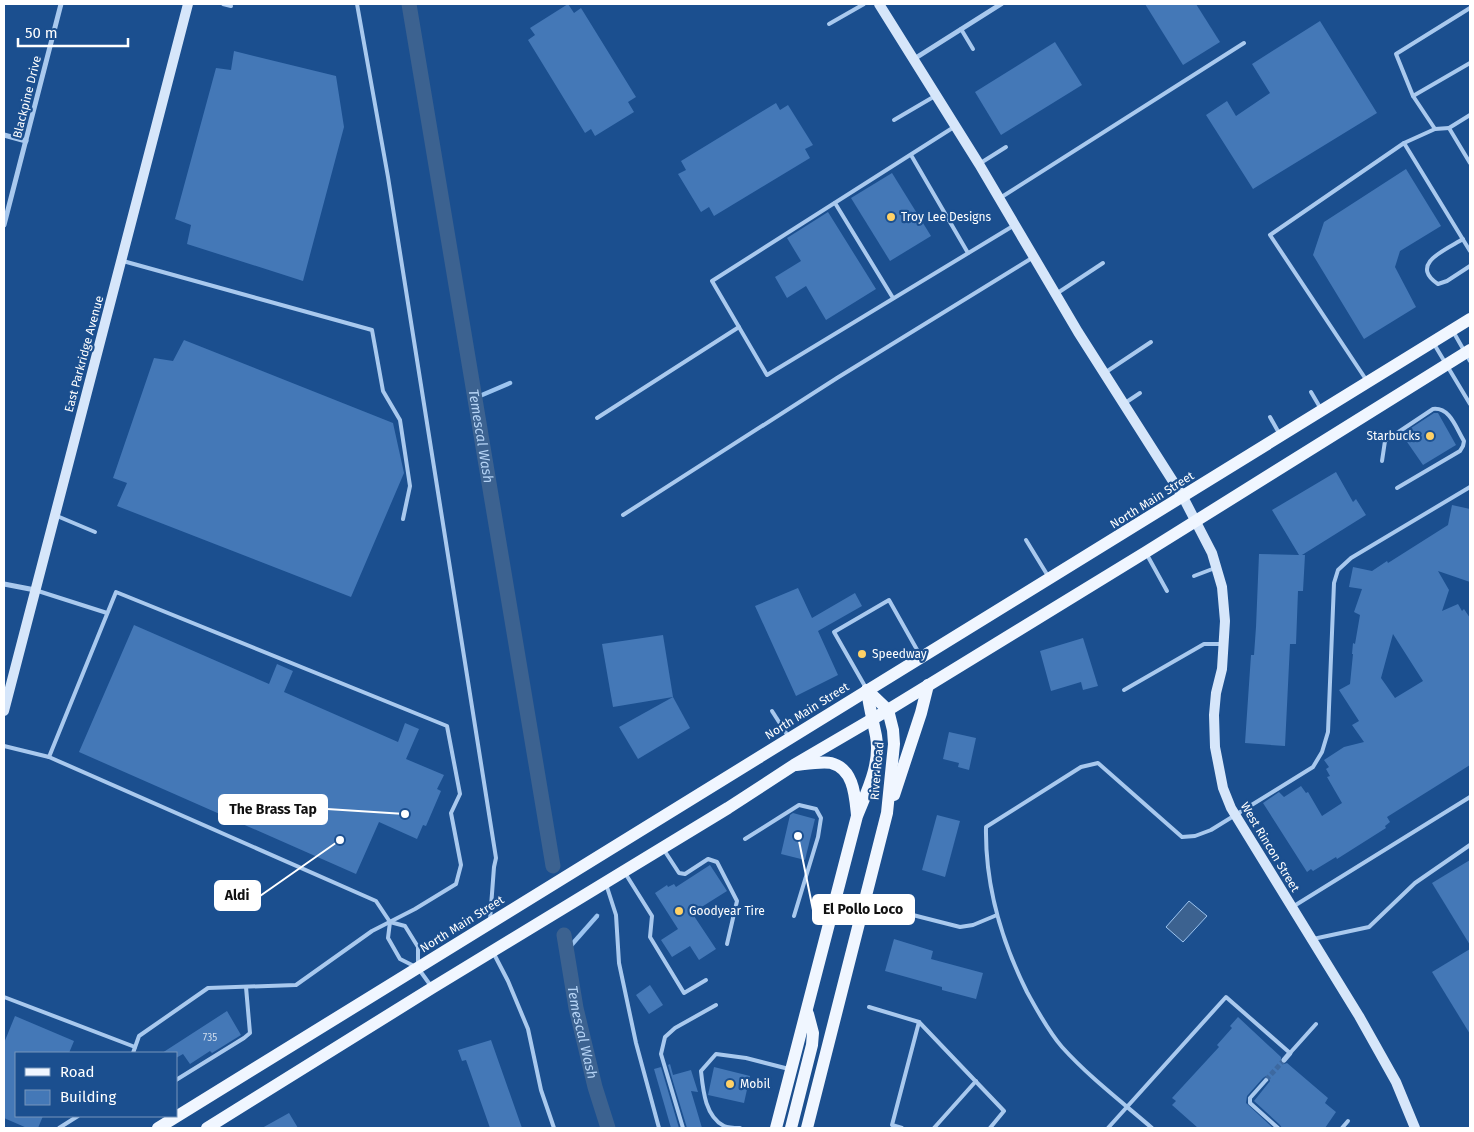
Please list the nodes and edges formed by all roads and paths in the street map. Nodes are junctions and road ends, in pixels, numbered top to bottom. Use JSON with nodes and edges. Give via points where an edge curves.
{"nodes":[{"id":1,"x":61,"y":4,"type":"edge"},
{"id":2,"x":188,"y":4,"type":"edge"},
{"id":3,"x":223,"y":4,"type":"edge"},
{"id":4,"x":357,"y":4,"type":"edge"},
{"id":5,"x":864,"y":4,"type":"edge"},
{"id":6,"x":879,"y":4,"type":"edge"},
{"id":7,"x":1001,"y":4,"type":"edge"},
{"id":8,"x":230,"y":6,"type":"dead end"},
{"id":9,"x":1470,"y":8,"type":"edge"},
{"id":10,"x":829,"y":24,"type":"dead end"},
{"id":11,"x":961,"y":29,"type":"junction"},
{"id":12,"x":1244,"y":43,"type":"dead end"},
{"id":13,"x":973,"y":49,"type":"dead end"},
{"id":14,"x":914,"y":59,"type":"junction"},
{"id":15,"x":1470,"y":63,"type":"edge"},
{"id":16,"x":937,"y":95,"type":"junction"},
{"id":17,"x":1414,"y":96,"type":"junction"},
{"id":18,"x":1470,"y":114,"type":"edge"},
{"id":19,"x":894,"y":120,"type":"dead end"},
{"id":20,"x":956,"y":126,"type":"junction"},
{"id":21,"x":1449,"y":128,"type":"junction"},
{"id":22,"x":1435,"y":129,"type":"junction"},
{"id":23,"x":4,"y":135,"type":"edge"},
{"id":24,"x":26,"y":141,"type":"junction"},
{"id":25,"x":1404,"y":143,"type":"junction"},
{"id":26,"x":1006,"y":147,"type":"dead end"},
{"id":27,"x":910,"y":155,"type":"junction"},
{"id":28,"x":1470,"y":163,"type":"edge"},
{"id":29,"x":979,"y":164,"type":"junction"},
{"id":30,"x":1000,"y":198,"type":"junction"},
{"id":31,"x":835,"y":203,"type":"junction"},
{"id":32,"x":4,"y":225,"type":"edge"},
{"id":33,"x":1015,"y":225,"type":"junction"},
{"id":34,"x":1463,"y":239,"type":"junction"},
{"id":35,"x":1470,"y":252,"type":"edge"},
{"id":36,"x":968,"y":253,"type":"junction"},
{"id":37,"x":1034,"y":257,"type":"junction"},
{"id":38,"x":121,"y":260,"type":"junction"},
{"id":39,"x":1103,"y":263,"type":"dead end"},
{"id":40,"x":1470,"y":266,"type":"edge"},
{"id":41,"x":1056,"y":294,"type":"junction"},
{"id":42,"x":893,"y":298,"type":"junction"},
{"id":43,"x":1470,"y":319,"type":"edge"},
{"id":44,"x":739,"y":327,"type":"junction"},
{"id":45,"x":1452,"y":330,"type":"junction"},
{"id":46,"x":1151,"y":342,"type":"dead end"},
{"id":47,"x":1433,"y":342,"type":"junction"},
{"id":48,"x":1469,"y":355,"type":"edge"},
{"id":49,"x":1447,"y":364,"type":"junction"},
{"id":50,"x":1104,"y":374,"type":"junction"},
{"id":51,"x":1367,"y":382,"type":"junction"},
{"id":52,"x":1311,"y":392,"type":"dead end"},
{"id":53,"x":1140,"y":393,"type":"dead end"},
{"id":54,"x":1124,"y":404,"type":"junction"},
{"id":55,"x":1470,"y":404,"type":"edge"},
{"id":56,"x":1322,"y":410,"type":"junction"},
{"id":57,"x":597,"y":418,"type":"dead end"},
{"id":58,"x":1270,"y":418,"type":"dead end"},
{"id":59,"x":1281,"y":436,"type":"junction"},
{"id":60,"x":1382,"y":462,"type":"dead end"},
{"id":61,"x":1470,"y":487,"type":"edge"},
{"id":62,"x":1397,"y":488,"type":"dead end"},
{"id":63,"x":1183,"y":497,"type":"junction"},
{"id":64,"x":54,"y":515,"type":"junction"},
{"id":65,"x":623,"y":515,"type":"dead end"},
{"id":66,"x":403,"y":519,"type":"dead end"},
{"id":67,"x":1196,"y":521,"type":"junction"},
{"id":68,"x":95,"y":532,"type":"dead end"},
{"id":69,"x":1026,"y":540,"type":"dead end"},
{"id":70,"x":1146,"y":552,"type":"junction"},
{"id":71,"x":1217,"y":568,"type":"junction"},
{"id":72,"x":1194,"y":576,"type":"dead end"},
{"id":73,"x":1050,"y":579,"type":"junction"},
{"id":74,"x":4,"y":584,"type":"edge"},
{"id":75,"x":35,"y":590,"type":"junction"},
{"id":76,"x":1167,"y":591,"type":"dead end"},
{"id":77,"x":107,"y":612,"type":"junction"},
{"id":78,"x":1225,"y":644,"type":"junction"},
{"id":79,"x":922,"y":657,"type":"junction"},
{"id":80,"x":928,"y":686,"type":"junction"},
{"id":81,"x":867,"y":690,"type":"junction"},
{"id":82,"x":1124,"y":690,"type":"dead end"},
{"id":83,"x":888,"y":710,"type":"junction"},
{"id":84,"x":4,"y":711,"type":"edge"},
{"id":85,"x":772,"y":711,"type":"dead end"},
{"id":86,"x":871,"y":720,"type":"junction"},
{"id":87,"x":790,"y":738,"type":"junction"},
{"id":88,"x":4,"y":746,"type":"edge"},
{"id":89,"x":49,"y":757,"type":"junction"},
{"id":90,"x":794,"y":765,"type":"junction"},
{"id":91,"x":1470,"y":796,"type":"edge"},
{"id":92,"x":887,"y":814,"type":"junction"},
{"id":93,"x":1235,"y":814,"type":"junction"},
{"id":94,"x":857,"y":816,"type":"junction"},
{"id":95,"x":745,"y":839,"type":"dead end"},
{"id":96,"x":1470,"y":845,"type":"edge"},
{"id":97,"x":663,"y":848,"type":"junction"},
{"id":98,"x":624,"y":871,"type":"junction"},
{"id":99,"x":608,"y":881,"type":"junction"},
{"id":100,"x":1292,"y":907,"type":"junction"},
{"id":101,"x":897,"y":911,"type":"dead end"},
{"id":102,"x":996,"y":915,"type":"junction"},
{"id":103,"x":794,"y":916,"type":"dead end"},
{"id":104,"x":390,"y":922,"type":"junction"},
{"id":105,"x":492,"y":922,"type":"junction"},
{"id":106,"x":1312,"y":939,"type":"junction"},
{"id":107,"x":727,"y":944,"type":"dead end"},
{"id":108,"x":492,"y":952,"type":"junction"},
{"id":109,"x":418,"y":968,"type":"junction"},
{"id":110,"x":706,"y":980,"type":"dead end"},
{"id":111,"x":246,"y":987,"type":"junction"},
{"id":112,"x":432,"y":988,"type":"junction"},
{"id":113,"x":4,"y":997,"type":"edge"},
{"id":114,"x":716,"y":1005,"type":"dead end"},
{"id":115,"x":869,"y":1007,"type":"dead end"},
{"id":116,"x":807,"y":1011,"type":"junction"},
{"id":117,"x":919,"y":1022,"type":"junction"},
{"id":118,"x":1316,"y":1024,"type":"dead end"},
{"id":119,"x":135,"y":1047,"type":"junction"},
{"id":120,"x":133,"y":1052,"type":"edge"},
{"id":121,"x":1290,"y":1053,"type":"junction"},
{"id":122,"x":1284,"y":1060,"type":"tunnel mouth"},
{"id":123,"x":792,"y":1069,"type":"junction"},
{"id":124,"x":178,"y":1079,"type":"edge"},
{"id":125,"x":1266,"y":1080,"type":"tunnel mouth"},
{"id":126,"x":976,"y":1081,"type":"junction"},
{"id":127,"x":1128,"y":1107,"type":"junction"},
{"id":128,"x":178,"y":1116,"type":"edge"},
{"id":129,"x":76,"y":1117,"type":"edge"},
{"id":130,"x":176,"y":1117,"type":"edge"},
{"id":131,"x":1348,"y":1122,"type":"dead end"},
{"id":132,"x":59,"y":1128,"type":"edge"},
{"id":133,"x":158,"y":1128,"type":"edge"},
{"id":134,"x":207,"y":1128,"type":"edge"},
{"id":135,"x":554,"y":1128,"type":"edge"},
{"id":136,"x":659,"y":1128,"type":"edge"},
{"id":137,"x":684,"y":1128,"type":"edge"},
{"id":138,"x":732,"y":1128,"type":"edge"},
{"id":139,"x":740,"y":1128,"type":"edge"},
{"id":140,"x":776,"y":1128,"type":"edge"},
{"id":141,"x":791,"y":1128,"type":"edge"},
{"id":142,"x":807,"y":1128,"type":"edge"},
{"id":143,"x":902,"y":1128,"type":"edge"},
{"id":144,"x":934,"y":1128,"type":"edge"},
{"id":145,"x":990,"y":1128,"type":"edge"},
{"id":146,"x":1108,"y":1128,"type":"edge"},
{"id":147,"x":1152,"y":1128,"type":"edge"},
{"id":148,"x":1278,"y":1128,"type":"edge"},
{"id":149,"x":1342,"y":1128,"type":"edge"},
{"id":150,"x":1415,"y":1128,"type":"edge"}],
"edges":[{"from":1,"to":24,"type":"street","name":"Blackpine Drive"},
{"from":2,"to":38,"type":"street","name":"East Parkridge Avenue"},
{"from":3,"to":8,"type":"lane"},
{"from":4,"to":105,"type":"lane","via":[[388,177],[495,848]]},
{"from":5,"to":10,"type":"lane"},
{"from":6,"to":14,"type":"street","name":"West Rincon Street"},
{"from":7,"to":11,"type":"street"},
{"from":9,"to":17,"type":"lane","via":[[1396,54]]},
{"from":11,"to":13,"type":"lane"},
{"from":11,"to":14,"type":"street"},
{"from":12,"to":30,"type":"lane"},
{"from":14,"to":16,"type":"street","name":"West Rincon Street"},
{"from":15,"to":17,"type":"lane"},
{"from":16,"to":19,"type":"lane"},
{"from":16,"to":20,"type":"street","name":"West Rincon Street"},
{"from":17,"to":22,"type":"lane"},
{"from":18,"to":21,"type":"lane"},
{"from":20,"to":27,"type":"lane"},
{"from":20,"to":29,"type":"street","name":"West Rincon Street"},
{"from":21,"to":22,"type":"lane"},
{"from":21,"to":28,"type":"lane"},
{"from":22,"to":25,"type":"lane"},
{"from":23,"to":24,"type":"street"},
{"from":24,"to":32,"type":"street","name":"Blackpine Drive"},
{"from":25,"to":34,"type":"lane"},
{"from":25,"to":51,"type":"lane","via":[[1270,235]]},
{"from":26,"to":29,"type":"lane"},
{"from":27,"to":31,"type":"lane"},
{"from":27,"to":36,"type":"lane"},
{"from":29,"to":30,"type":"street","name":"West Rincon Street"},
{"from":30,"to":33,"type":"street","name":"West Rincon Street"},
{"from":31,"to":42,"type":"lane"},
{"from":31,"to":44,"type":"lane","via":[[712,281]]},
{"from":33,"to":36,"type":"lane"},
{"from":33,"to":37,"type":"street","name":"West Rincon Street"},
{"from":34,"to":35,"type":"lane"},
{"from":34,"to":40,"type":"lane","via":[[1435,256],[1427,271],[1429,278],[1438,284],[1447,282]]},
{"from":36,"to":42,"type":"lane"},
{"from":37,"to":41,"type":"street","name":"West Rincon Street"},
{"from":37,"to":65,"type":"lane","via":[[836,378]]},
{"from":38,"to":64,"type":"street","name":"East Parkridge Avenue"},
{"from":38,"to":66,"type":"lane","via":[[372,330],[383,391],[400,420],[410,486]]},
{"from":39,"to":41,"type":"lane"},
{"from":41,"to":50,"type":"street","name":"West Rincon Street"},
{"from":42,"to":44,"type":"lane","via":[[767,375]]},
{"from":43,"to":45,"type":"main road","name":"North Main Street"},
{"from":44,"to":57,"type":"lane"},
{"from":45,"to":47,"type":"main road","name":"North Main Street"},
{"from":45,"to":48,"type":"lane"},
{"from":46,"to":50,"type":"lane"},
{"from":47,"to":49,"type":"lane"},
{"from":47,"to":51,"type":"main road","name":"North Main Street"},
{"from":48,"to":49,"type":"main road"},
{"from":49,"to":55,"type":"lane"},
{"from":49,"to":67,"type":"main road"},
{"from":50,"to":54,"type":"street","name":"West Rincon Street"},
{"from":51,"to":56,"type":"main road","name":"North Main Street"},
{"from":52,"to":56,"type":"lane"},
{"from":53,"to":54,"type":"lane"},
{"from":54,"to":63,"type":"street","name":"West Rincon Street"},
{"from":56,"to":59,"type":"main road","name":"North Main Street"},
{"from":58,"to":59,"type":"lane"},
{"from":59,"to":63,"type":"main road","name":"North Main Street"},
{"from":60,"to":62,"type":"lane","via":[[1385,441],[1433,409],[1446,411],[1464,441],[1460,451]]},
{"from":61,"to":93,"type":"lane","via":[[1351,558],[1338,570],[1334,583],[1328,732],[1322,752],[1313,767]]},
{"from":63,"to":67,"type":"street","name":"West Rincon Street"},
{"from":63,"to":73,"type":"main road","name":"North Main Street"},
{"from":64,"to":68,"type":"lane"},
{"from":64,"to":75,"type":"street","name":"East Parkridge Avenue"},
{"from":67,"to":70,"type":"main road"},
{"from":67,"to":71,"type":"street","name":"West Rincon Street"},
{"from":69,"to":73,"type":"lane"},
{"from":70,"to":76,"type":"lane"},
{"from":70,"to":80,"type":"main road"},
{"from":71,"to":72,"type":"lane"},
{"from":71,"to":78,"type":"street","name":"West Rincon Street","via":[[1224,605]]},
{"from":73,"to":79,"type":"main road","name":"North Main Street"},
{"from":74,"to":75,"type":"street"},
{"from":75,"to":77,"type":"lane"},
{"from":75,"to":84,"type":"street","name":"East Parkridge Avenue"},
{"from":77,"to":89,"type":"lane"},
{"from":77,"to":104,"type":"lane","via":[[116,592],[447,726],[460,794],[451,813],[461,865],[456,884]]},
{"from":78,"to":82,"type":"lane","via":[[1204,644]]},
{"from":78,"to":93,"type":"street","name":"West Rincon Street","via":[[1215,701],[1215,739],[1223,788]]},
{"from":79,"to":81,"type":"main road","name":"North Main Street"},
{"from":79,"to":81,"type":"lane","via":[[889,600],[834,632]]},
{"from":80,"to":83,"type":"main road"},
{"from":80,"to":92,"type":"main road"},
{"from":81,"to":83,"type":"main road"},
{"from":81,"to":86,"type":"main road","name":"River Road"},
{"from":81,"to":87,"type":"main road","name":"North Main Street"},
{"from":83,"to":86,"type":"main road"},
{"from":83,"to":92,"type":"main road","name":"River Road","via":[[894,744]]},
{"from":85,"to":87,"type":"lane"},
{"from":86,"to":90,"type":"main road"},
{"from":86,"to":94,"type":"main road","name":"River Road","via":[[876,754],[871,783]]},
{"from":87,"to":105,"type":"main road","name":"North Main Street"},
{"from":88,"to":89,"type":"lane"},
{"from":89,"to":104,"type":"lane","via":[[376,900]]},
{"from":90,"to":94,"type":"main road","via":[[831,763],[844,771],[852,783]]},
{"from":90,"to":97,"type":"main road"},
{"from":91,"to":100,"type":"lane"},
{"from":92,"to":142,"type":"main road","name":"River Road"},
{"from":93,"to":100,"type":"street","name":"West Rincon Street"},
{"from":93,"to":102,"type":"lane","via":[[1211,830],[1182,837],[1098,763],[1081,767],[986,827],[986,851]]},
{"from":94,"to":116,"type":"main road","name":"River Road"},
{"from":95,"to":103,"type":"lane","via":[[799,805],[816,809],[821,818],[818,837]]},
{"from":96,"to":106,"type":"lane","via":[[1415,883],[1369,927]]},
{"from":97,"to":98,"type":"main road"},
{"from":97,"to":107,"type":"lane","via":[[679,873],[685,874],[708,859],[717,862],[737,901]]},
{"from":98,"to":99,"type":"main road"},
{"from":98,"to":110,"type":"lane","via":[[652,916],[650,937],[684,993]]},
{"from":99,"to":108,"type":"main road"},
{"from":99,"to":136,"type":"lane","via":[[616,915],[619,963]]},
{"from":100,"to":106,"type":"street","name":"West Rincon Street"},
{"from":101,"to":102,"type":"lane","via":[[960,927]]},
{"from":102,"to":127,"type":"lane","via":[[1016,970],[1060,1045]]},
{"from":104,"to":109,"type":"lane","via":[[388,938],[400,959]]},
{"from":104,"to":109,"type":"lane","via":[[405,926],[418,946]]},
{"from":104,"to":111,"type":"lane","via":[[372,931],[296,985]]},
{"from":105,"to":109,"type":"main road","name":"North Main Street"},
{"from":106,"to":150,"type":"street","name":"West Rincon Street","via":[[1396,1082]]},
{"from":108,"to":112,"type":"main road"},
{"from":108,"to":135,"type":"lane","via":[[528,1028],[541,1090]]},
{"from":109,"to":112,"type":"lane"},
{"from":109,"to":128,"type":"main road","name":"North Main Street"},
{"from":111,"to":119,"type":"lane","via":[[208,988],[139,1036]]},
{"from":111,"to":124,"type":"lane","via":[[250,1033]]},
{"from":112,"to":134,"type":"main road"},
{"from":113,"to":119,"type":"lane"},
{"from":114,"to":137,"type":"lane","via":[[675,1028],[666,1037],[661,1054]]},
{"from":115,"to":117,"type":"lane"},
{"from":116,"to":123,"type":"main road","name":"River Road"},
{"from":116,"to":141,"type":"main road","via":[[813,1034],[812,1045]]},
{"from":117,"to":126,"type":"lane"},
{"from":117,"to":143,"type":"lane","via":[[892,1126]]},
{"from":118,"to":121,"type":"lane"},
{"from":119,"to":120,"type":"lane"},
{"from":121,"to":122,"type":"street"},
{"from":121,"to":127,"type":"lane","via":[[1226,997]]},
{"from":123,"to":138,"type":"lane","via":[[716,1054],[701,1071],[705,1100],[713,1116],[724,1126]]},
{"from":123,"to":140,"type":"main road","name":"River Road"},
{"from":125,"to":148,"type":"lane","via":[[1250,1098],[1250,1103]]},
{"from":126,"to":144,"type":"lane"},
{"from":126,"to":145,"type":"lane","via":[[1004,1111]]},
{"from":127,"to":146,"type":"lane"},
{"from":127,"to":147,"type":"lane"},
{"from":129,"to":132,"type":"lane"},
{"from":130,"to":133,"type":"main road","name":"North Main Street"},
{"from":131,"to":149,"type":"lane"},
{"from":138,"to":139,"type":"lane"}]}
